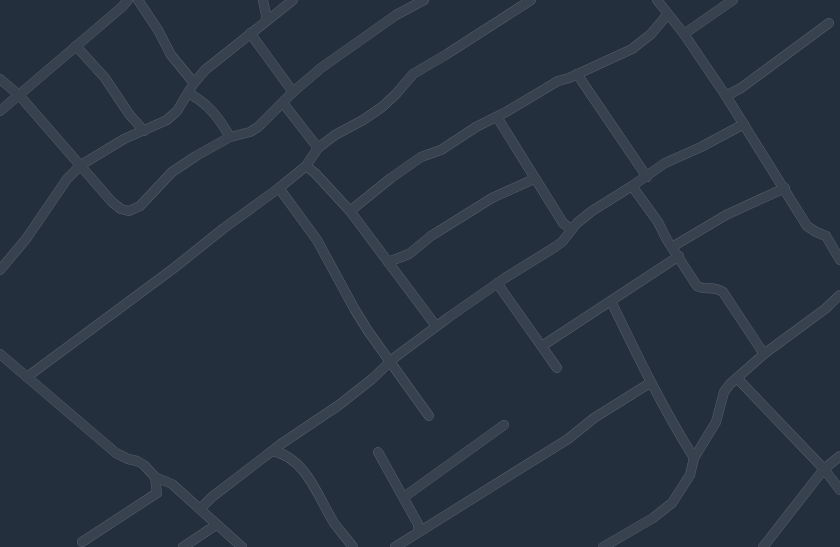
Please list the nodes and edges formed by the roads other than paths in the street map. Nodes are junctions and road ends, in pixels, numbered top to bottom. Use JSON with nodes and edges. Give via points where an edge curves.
{"nodes":[{"id":1,"x":128,"y":0,"type":"edge"},
{"id":2,"x":138,"y":0,"type":"edge"},
{"id":3,"x":263,"y":0,"type":"edge"},
{"id":4,"x":292,"y":0,"type":"edge"},
{"id":5,"x":424,"y":0,"type":"edge"},
{"id":6,"x":530,"y":0,"type":"edge"},
{"id":7,"x":657,"y":0,"type":"edge"},
{"id":8,"x":733,"y":0,"type":"edge"},
{"id":9,"x":667,"y":15,"type":"junction"},
{"id":10,"x":267,"y":20,"type":"junction"},
{"id":11,"x":829,"y":23,"type":"dead end"},
{"id":12,"x":250,"y":33,"type":"junction"},
{"id":13,"x":684,"y":34,"type":"junction"},
{"id":14,"x":76,"y":46,"type":"junction"},
{"id":15,"x":577,"y":74,"type":"junction"},
{"id":16,"x":0,"y":78,"type":"edge"},
{"id":17,"x":194,"y":83,"type":"junction"},
{"id":18,"x":293,"y":92,"type":"junction"},
{"id":19,"x":188,"y":93,"type":"junction"},
{"id":20,"x":19,"y":95,"type":"junction"},
{"id":21,"x":726,"y":96,"type":"junction"},
{"id":22,"x":283,"y":103,"type":"junction"},
{"id":23,"x":0,"y":111,"type":"edge"},
{"id":24,"x":497,"y":117,"type":"junction"},
{"id":25,"x":744,"y":124,"type":"junction"},
{"id":26,"x":144,"y":131,"type":"junction"},
{"id":27,"x":230,"y":137,"type":"junction"},
{"id":28,"x":318,"y":148,"type":"junction"},
{"id":29,"x":81,"y":165,"type":"junction"},
{"id":30,"x":306,"y":166,"type":"junction"},
{"id":31,"x":647,"y":177,"type":"junction"},
{"id":32,"x":534,"y":179,"type":"junction"},
{"id":33,"x":632,"y":186,"type":"junction"},
{"id":34,"x":279,"y":188,"type":"junction"},
{"id":35,"x":785,"y":188,"type":"junction"},
{"id":36,"x":350,"y":211,"type":"junction"},
{"id":37,"x":571,"y":229,"type":"junction"},
{"id":38,"x":672,"y":248,"type":"junction"},
{"id":39,"x":838,"y":250,"type":"edge"},
{"id":40,"x":679,"y":256,"type":"junction"},
{"id":41,"x":840,"y":260,"type":"edge"},
{"id":42,"x":388,"y":262,"type":"junction"},
{"id":43,"x":0,"y":270,"type":"edge"},
{"id":44,"x":497,"y":283,"type":"junction"},
{"id":45,"x":840,"y":294,"type":"edge"},
{"id":46,"x":612,"y":301,"type":"junction"},
{"id":47,"x":436,"y":326,"type":"junction"},
{"id":48,"x":542,"y":346,"type":"junction"},
{"id":49,"x":0,"y":354,"type":"edge"},
{"id":50,"x":764,"y":354,"type":"junction"},
{"id":51,"x":390,"y":361,"type":"junction"},
{"id":52,"x":557,"y":368,"type":"dead end"},
{"id":53,"x":27,"y":377,"type":"junction"},
{"id":54,"x":737,"y":378,"type":"junction"},
{"id":55,"x":650,"y":383,"type":"junction"},
{"id":56,"x":429,"y":416,"type":"dead end"},
{"id":57,"x":504,"y":425,"type":"dead end"},
{"id":58,"x":273,"y":451,"type":"junction"},
{"id":59,"x":378,"y":452,"type":"dead end"},
{"id":60,"x":840,"y":456,"type":"edge"},
{"id":61,"x":694,"y":458,"type":"junction"},
{"id":62,"x":824,"y":469,"type":"junction"},
{"id":63,"x":155,"y":477,"type":"junction"},
{"id":64,"x":840,"y":490,"type":"edge"},
{"id":65,"x":404,"y":497,"type":"junction"},
{"id":66,"x":200,"y":509,"type":"junction"},
{"id":67,"x":216,"y":525,"type":"junction"},
{"id":68,"x":418,"y":532,"type":"junction"},
{"id":69,"x":82,"y":542,"type":"dead end"},
{"id":70,"x":182,"y":547,"type":"edge"},
{"id":71,"x":242,"y":547,"type":"edge"},
{"id":72,"x":353,"y":547,"type":"edge"},
{"id":73,"x":396,"y":547,"type":"edge"},
{"id":74,"x":604,"y":547,"type":"edge"},
{"id":75,"x":763,"y":547,"type":"edge"}],
"edges":[{"from":1,"to":14,"type":"street"},
{"from":2,"to":17,"type":"street","via":[[170,55]]},
{"from":3,"to":10,"type":"street"},
{"from":4,"to":10,"type":"street"},
{"from":5,"to":18,"type":"street","via":[[396,15]]},
{"from":6,"to":28,"type":"street","via":[[413,74],[382,108],[335,135]]},
{"from":7,"to":9,"type":"street"},
{"from":8,"to":13,"type":"street"},
{"from":9,"to":13,"type":"street"},
{"from":9,"to":15,"type":"street","via":[[651,34],[632,49]]},
{"from":10,"to":12,"type":"street"},
{"from":11,"to":21,"type":"street","via":[[741,88]]},
{"from":12,"to":17,"type":"street","via":[[205,70]]},
{"from":12,"to":18,"type":"street"},
{"from":13,"to":21,"type":"street"},
{"from":14,"to":20,"type":"street"},
{"from":14,"to":26,"type":"street","via":[[105,78],[129,114]]},
{"from":15,"to":24,"type":"street","via":[[542,89]]},
{"from":15,"to":31,"type":"street"},
{"from":16,"to":20,"type":"street"},
{"from":17,"to":19,"type":"street"},
{"from":18,"to":22,"type":"street"},
{"from":19,"to":26,"type":"street","via":[[177,111],[167,120]]},
{"from":19,"to":27,"type":"street","via":[[201,100],[211,110]]},
{"from":20,"to":23,"type":"street"},
{"from":20,"to":29,"type":"street"},
{"from":21,"to":25,"type":"street"},
{"from":22,"to":27,"type":"street","via":[[258,127],[250,132]]},
{"from":22,"to":28,"type":"street"},
{"from":24,"to":32,"type":"street"},
{"from":24,"to":36,"type":"street","via":[[476,127],[441,150],[421,157],[390,178]]},
{"from":25,"to":31,"type":"street","via":[[670,160]]},
{"from":25,"to":35,"type":"street"},
{"from":26,"to":29,"type":"street","via":[[111,146]]},
{"from":27,"to":29,"type":"street","via":[[172,172],[140,206],[129,211],[112,202]]},
{"from":28,"to":30,"type":"street"},
{"from":29,"to":43,"type":"street"},
{"from":30,"to":34,"type":"street"},
{"from":30,"to":36,"type":"street"},
{"from":31,"to":33,"type":"street"},
{"from":32,"to":37,"type":"street","via":[[563,223]]},
{"from":32,"to":42,"type":"street","via":[[492,198],[431,236],[409,254]]},
{"from":33,"to":37,"type":"street","via":[[592,211]]},
{"from":33,"to":38,"type":"street","via":[[658,222]]},
{"from":34,"to":51,"type":"street","via":[[317,240],[355,310]]},
{"from":34,"to":53,"type":"street"},
{"from":35,"to":38,"type":"street","via":[[726,215]]},
{"from":35,"to":39,"type":"street","via":[[807,226],[826,236]]},
{"from":36,"to":42,"type":"street"},
{"from":37,"to":44,"type":"street","via":[[562,242]]},
{"from":38,"to":40,"type":"street"},
{"from":39,"to":41,"type":"street"},
{"from":40,"to":46,"type":"street"},
{"from":40,"to":50,"type":"street","via":[[697,286],[713,287],[723,292]]},
{"from":42,"to":47,"type":"street"},
{"from":44,"to":47,"type":"street"},
{"from":44,"to":48,"type":"street"},
{"from":45,"to":50,"type":"street","via":[[825,309]]},
{"from":46,"to":48,"type":"street"},
{"from":46,"to":55,"type":"street"},
{"from":47,"to":51,"type":"street"},
{"from":48,"to":52,"type":"street"},
{"from":49,"to":53,"type":"street"},
{"from":50,"to":54,"type":"street"},
{"from":51,"to":56,"type":"street"},
{"from":51,"to":58,"type":"street","via":[[339,405]]},
{"from":53,"to":63,"type":"street","via":[[116,453],[144,465]]},
{"from":54,"to":61,"type":"street","via":[[724,392],[716,422]]},
{"from":54,"to":62,"type":"street"},
{"from":55,"to":61,"type":"street"},
{"from":55,"to":68,"type":"street","via":[[594,418],[568,439]]},
{"from":57,"to":65,"type":"street"},
{"from":58,"to":66,"type":"street"},
{"from":58,"to":72,"type":"street","via":[[282,453],[303,472]]},
{"from":59,"to":65,"type":"street"},
{"from":60,"to":62,"type":"street"},
{"from":61,"to":74,"type":"street","via":[[690,475],[672,503],[653,518]]},
{"from":62,"to":64,"type":"street"},
{"from":62,"to":75,"type":"street"},
{"from":63,"to":66,"type":"street","via":[[172,484]]},
{"from":63,"to":69,"type":"street","via":[[157,493]]},
{"from":65,"to":68,"type":"street","via":[[418,524]]},
{"from":66,"to":67,"type":"street"},
{"from":67,"to":70,"type":"street"},
{"from":67,"to":71,"type":"street"},
{"from":68,"to":73,"type":"street"}]}
